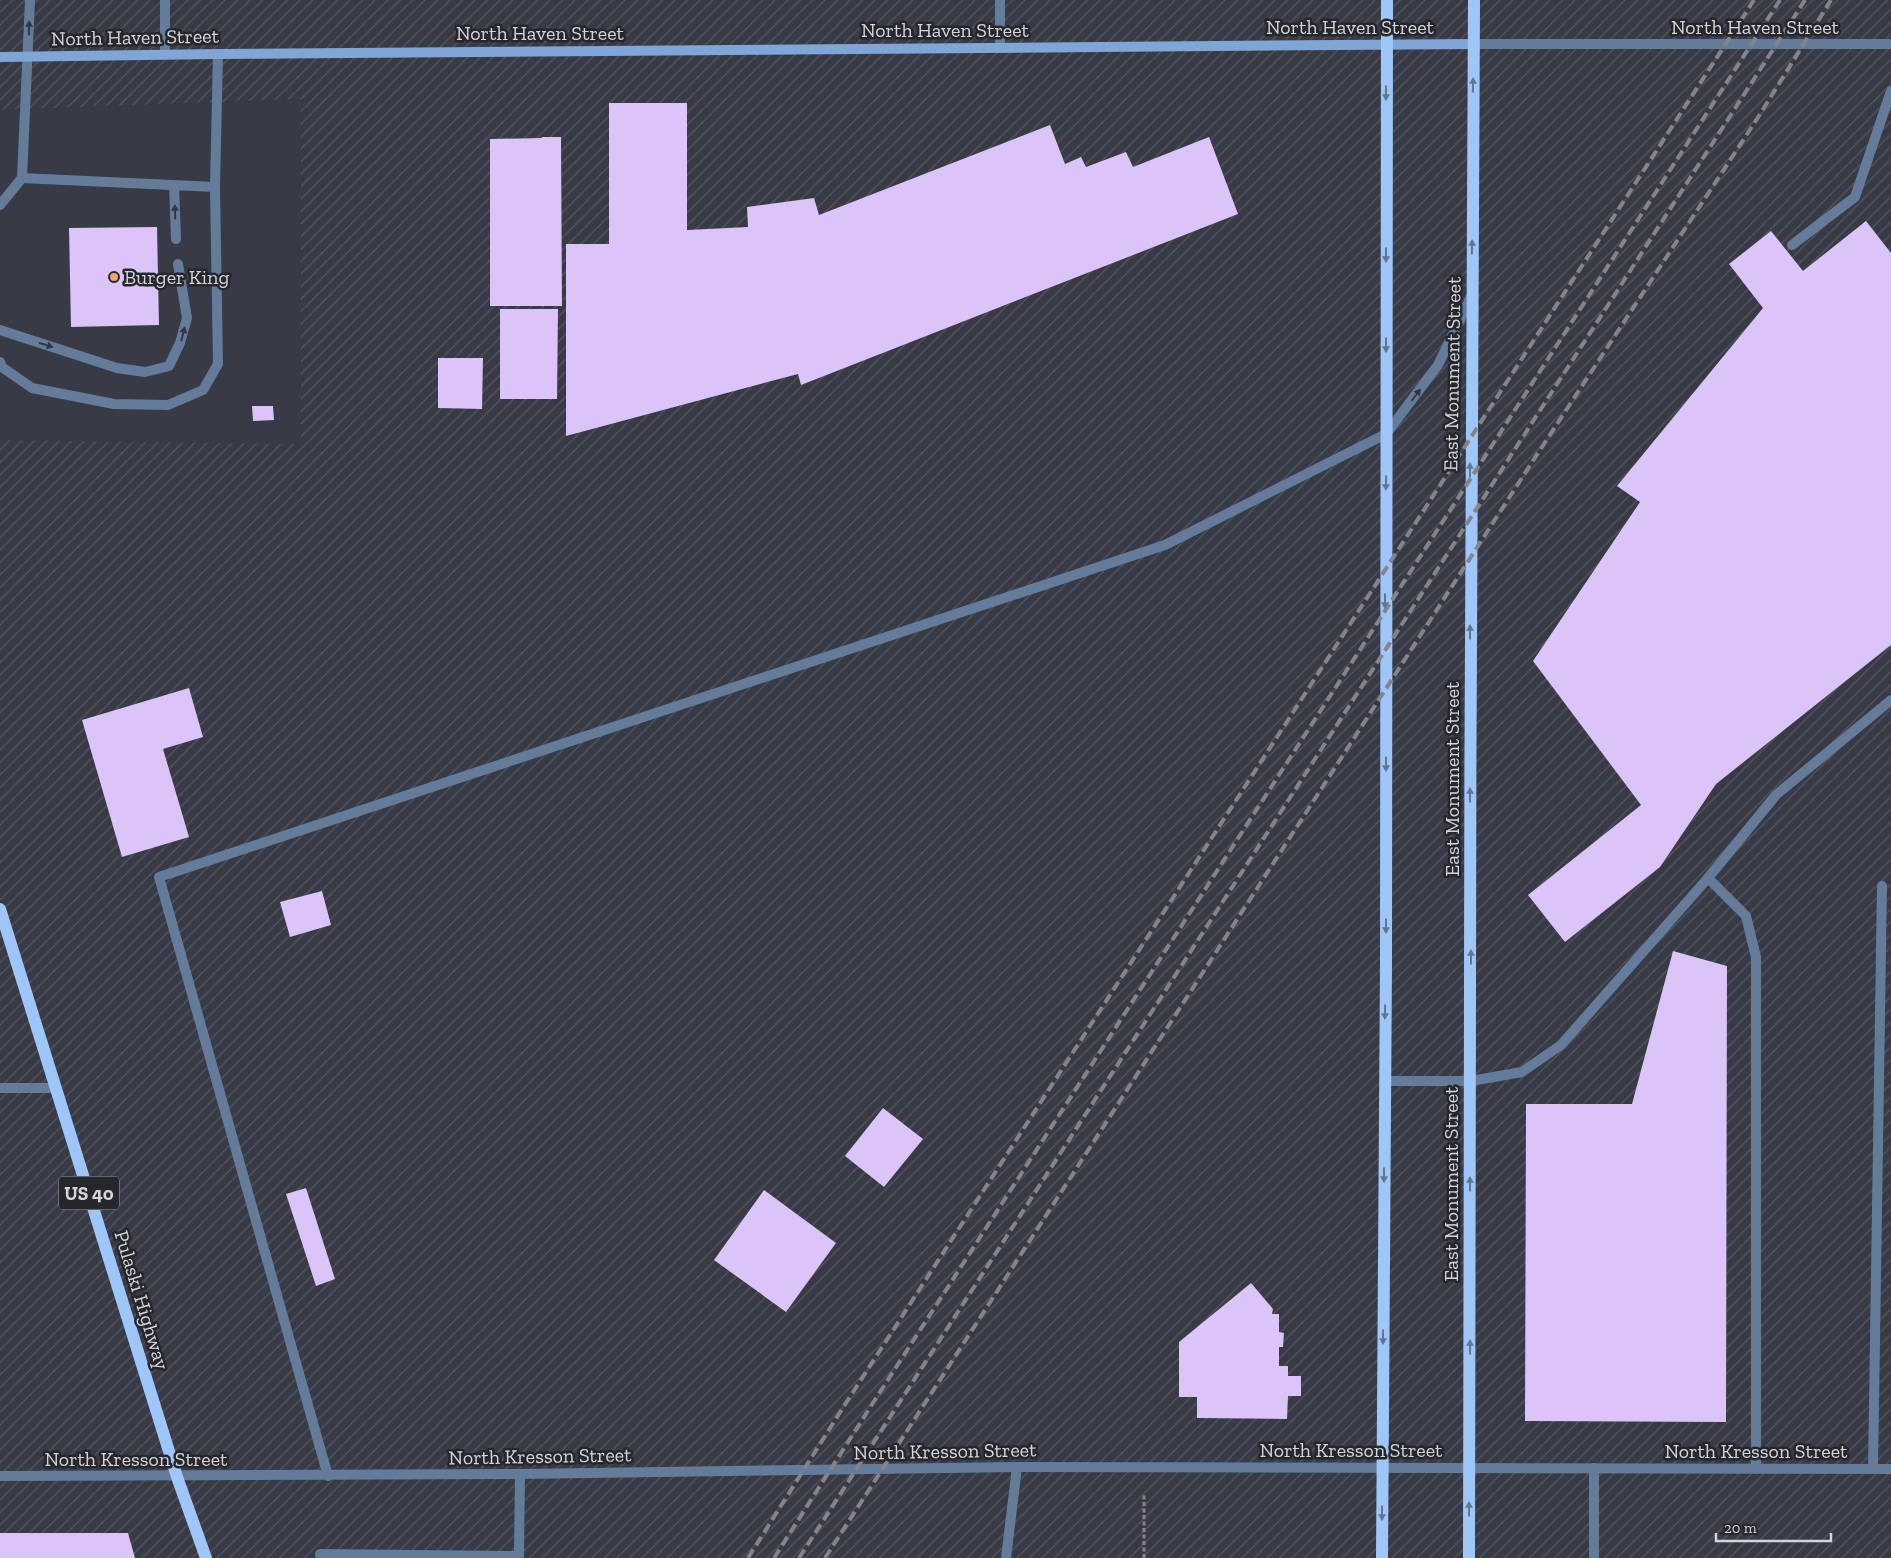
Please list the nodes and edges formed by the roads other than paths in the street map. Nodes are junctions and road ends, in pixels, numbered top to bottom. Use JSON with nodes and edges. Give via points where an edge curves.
{"nodes":[{"id":1,"x":30,"y":0,"type":"edge"},
{"id":2,"x":165,"y":0,"type":"edge"},
{"id":3,"x":1000,"y":0,"type":"edge"},
{"id":4,"x":1387,"y":0,"type":"edge"},
{"id":5,"x":1474,"y":0,"type":"edge"},
{"id":6,"x":1386,"y":44,"type":"junction"},
{"id":7,"x":1474,"y":44,"type":"junction"},
{"id":8,"x":1891,"y":44,"type":"edge"},
{"id":9,"x":1000,"y":47,"type":"junction"},
{"id":10,"x":165,"y":54,"type":"junction"},
{"id":11,"x":218,"y":54,"type":"junction"},
{"id":12,"x":28,"y":56,"type":"junction"},
{"id":13,"x":0,"y":57,"type":"edge"},
{"id":14,"x":1891,"y":91,"type":"edge"},
{"id":15,"x":22,"y":178,"type":"junction"},
{"id":16,"x":174,"y":185,"type":"junction"},
{"id":17,"x":215,"y":187,"type":"junction"},
{"id":18,"x":0,"y":205,"type":"edge"},
{"id":19,"x":176,"y":239,"type":"dead end"},
{"id":20,"x":1792,"y":245,"type":"dead end"},
{"id":21,"x":178,"y":264,"type":"dead end"},
{"id":22,"x":1471,"y":296,"type":"junction"},
{"id":23,"x":0,"y":330,"type":"edge"},
{"id":24,"x":0,"y":362,"type":"edge"},
{"id":25,"x":1386,"y":434,"type":"junction"},
{"id":26,"x":1891,"y":700,"type":"edge"},
{"id":27,"x":1708,"y":878,"type":"junction"},
{"id":28,"x":1882,"y":886,"type":"dead end"},
{"id":29,"x":0,"y":909,"type":"edge"},
{"id":30,"x":1385,"y":1081,"type":"junction"},
{"id":31,"x":1471,"y":1081,"type":"junction"},
{"id":32,"x":0,"y":1088,"type":"edge"},
{"id":33,"x":56,"y":1088,"type":"junction"},
{"id":34,"x":1017,"y":1467,"type":"junction"},
{"id":35,"x":1382,"y":1468,"type":"junction"},
{"id":36,"x":1469,"y":1468,"type":"junction"},
{"id":37,"x":1594,"y":1468,"type":"junction"},
{"id":38,"x":1756,"y":1469,"type":"junction"},
{"id":39,"x":1873,"y":1469,"type":"junction"},
{"id":40,"x":1891,"y":1469,"type":"edge"},
{"id":41,"x":520,"y":1474,"type":"junction"},
{"id":42,"x":0,"y":1476,"type":"edge"},
{"id":43,"x":328,"y":1476,"type":"junction"},
{"id":44,"x":177,"y":1477,"type":"junction"},
{"id":45,"x":206,"y":1558,"type":"edge"},
{"id":46,"x":321,"y":1558,"type":"edge"},
{"id":47,"x":1006,"y":1558,"type":"edge"},
{"id":48,"x":1382,"y":1558,"type":"edge"},
{"id":49,"x":1469,"y":1558,"type":"edge"},
{"id":50,"x":1594,"y":1558,"type":"edge"}],
"edges":[{"from":12,"to":1,"type":"street","one_way":true},
{"from":2,"to":10,"type":"street"},
{"from":3,"to":9,"type":"street"},
{"from":4,"to":6,"type":"main road"},
{"from":5,"to":7,"type":"main road","name":"East Monument Street"},
{"from":6,"to":7,"type":"main road","name":"North Haven Street"},
{"from":6,"to":9,"type":"main road","name":"North Haven Street"},
{"from":6,"to":25,"type":"main road","one_way":true},
{"from":7,"to":8,"type":"street","name":"North Haven Street"},
{"from":22,"to":7,"type":"main road","name":"East Monument Street","one_way":true},
{"from":9,"to":11,"type":"main road","name":"North Haven Street"},
{"from":10,"to":11,"type":"main road","name":"North Haven Street"},
{"from":10,"to":12,"type":"main road","name":"North Haven Street"},
{"from":11,"to":17,"type":"street"},
{"from":12,"to":13,"type":"main road","name":"North Haven Street"},
{"from":12,"to":15,"type":"street"},
{"from":14,"to":20,"type":"street","via":[[1855,197]]},
{"from":15,"to":16,"type":"street"},
{"from":15,"to":18,"type":"street"},
{"from":16,"to":17,"type":"street"},
{"from":19,"to":16,"type":"street","one_way":true},
{"from":17,"to":24,"type":"street","via":[[218,364],[204,390],[168,405],[114,404],[32,388],[2,367]]},
{"from":23,"to":21,"type":"street","one_way":true,"via":[[117,368],[145,372],[169,366],[187,318]]},
{"from":25,"to":22,"type":"street","one_way":true,"via":[[1438,365]]},
{"from":31,"to":22,"type":"main road","name":"East Monument Street","one_way":true},
{"from":25,"to":30,"type":"main road","one_way":true},
{"from":25,"to":43,"type":"street","via":[[1165,545],[159,877]]},
{"from":26,"to":27,"type":"street","via":[[1776,795]]},
{"from":27,"to":31,"type":"street","via":[[1561,1045],[1522,1072]]},
{"from":27,"to":38,"type":"street","via":[[1746,916],[1756,957]]},
{"from":28,"to":39,"type":"street"},
{"from":29,"to":33,"type":"main road","name":"Pulaski Highway","number":"US 40"},
{"from":30,"to":31,"type":"street"},
{"from":30,"to":35,"type":"main road","one_way":true},
{"from":36,"to":31,"type":"main road","name":"East Monument Street","one_way":true},
{"from":32,"to":33,"type":"street"},
{"from":33,"to":44,"type":"main road","name":"Pulaski Highway","number":"US 40"},
{"from":34,"to":35,"type":"street","name":"North Kresson Street"},
{"from":34,"to":41,"type":"street","name":"North Kresson Street"},
{"from":34,"to":47,"type":"street"},
{"from":35,"to":36,"type":"street","name":"North Kresson Street"},
{"from":35,"to":48,"type":"main road","one_way":true},
{"from":36,"to":37,"type":"street","name":"North Kresson Street"},
{"from":49,"to":36,"type":"main road","name":"East Monument Street","one_way":true},
{"from":37,"to":38,"type":"street","name":"North Kresson Street"},
{"from":37,"to":50,"type":"street"},
{"from":38,"to":39,"type":"street","name":"North Kresson Street"},
{"from":39,"to":40,"type":"street","name":"North Kresson Street"},
{"from":41,"to":43,"type":"street","name":"North Kresson Street"},
{"from":41,"to":46,"type":"street","via":[[519,1556],[320,1554]]},
{"from":42,"to":44,"type":"street","name":"North Kresson Street"},
{"from":43,"to":44,"type":"street","name":"North Kresson Street"},
{"from":44,"to":45,"type":"main road","name":"Pulaski Highway","number":"US 40"}]}
